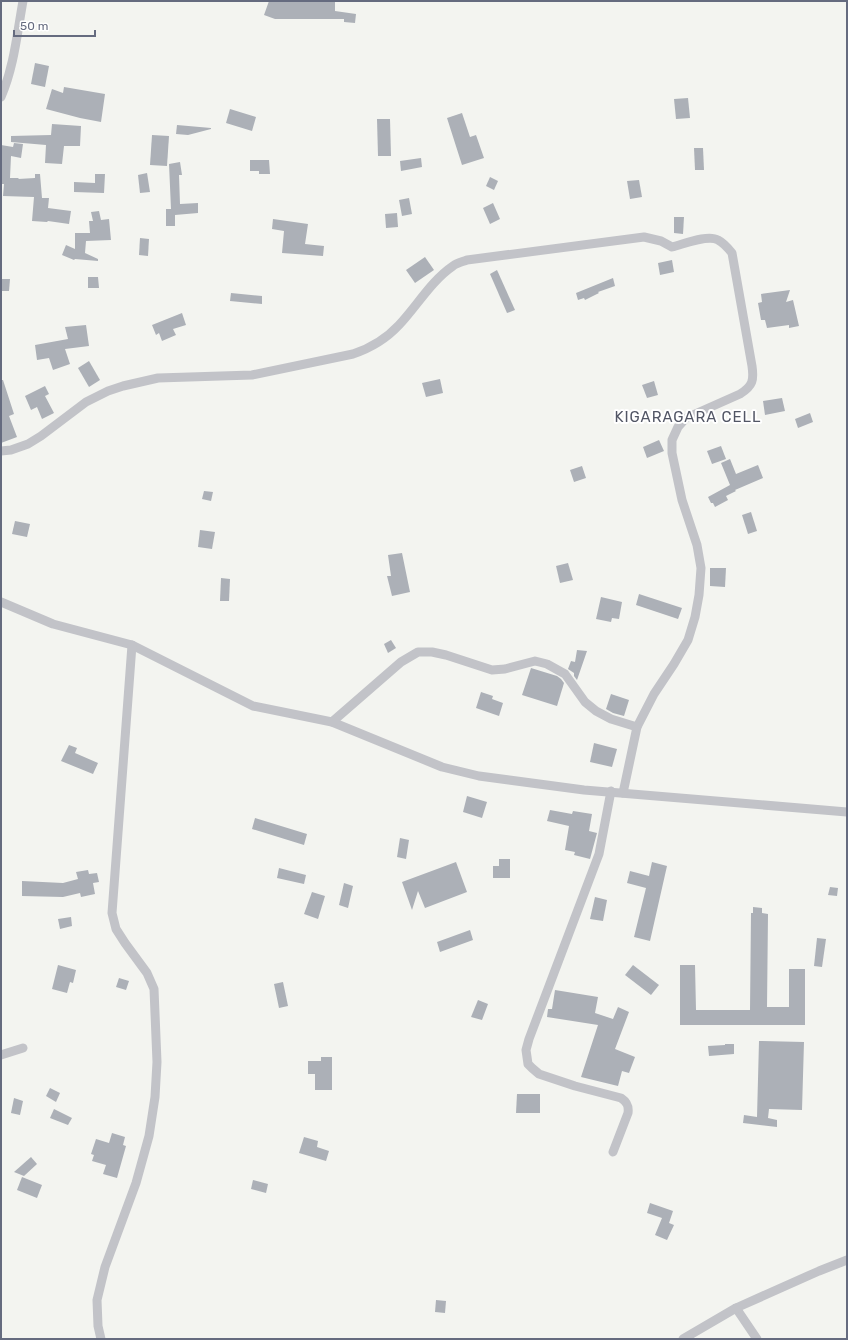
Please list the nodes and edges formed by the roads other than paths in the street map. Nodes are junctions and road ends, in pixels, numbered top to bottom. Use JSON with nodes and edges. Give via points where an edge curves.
{"nodes":[{"id":1,"x":23,"y":1,"type":"edge"},
{"id":2,"x":1,"y":98,"type":"edge"},
{"id":3,"x":1,"y":451,"type":"edge"},
{"id":4,"x":1,"y":602,"type":"edge"},
{"id":5,"x":132,"y":645,"type":"junction"},
{"id":6,"x":332,"y":722,"type":"junction"},
{"id":7,"x":637,"y":727,"type":"junction"},
{"id":8,"x":611,"y":791,"type":"junction"},
{"id":9,"x":623,"y":792,"type":"junction"},
{"id":10,"x":847,"y":812,"type":"edge"},
{"id":11,"x":23,"y":1048,"type":"dead end"},
{"id":12,"x":1,"y":1055,"type":"edge"},
{"id":13,"x":612,"y":1152,"type":"dead end"},
{"id":14,"x":847,"y":1260,"type":"edge"},
{"id":15,"x":736,"y":1308,"type":"junction"},
{"id":16,"x":101,"y":1339,"type":"edge"},
{"id":17,"x":683,"y":1339,"type":"edge"},
{"id":18,"x":757,"y":1339,"type":"edge"}],
"edges":[{"from":1,"to":2,"type":"street","via":[[13,61]]},
{"from":3,"to":7,"type":"street","via":[[28,444],[86,402],[123,386],[158,378],[252,375],[366,350],[399,326],[442,275],[454,265],[467,260],[644,237],[672,246],[710,237],[718,239],[732,253],[753,380],[747,390],[740,394],[686,418],[672,440],[672,453],[682,500],[697,545],[701,568],[699,595],[688,640],[654,694]]},
{"from":4,"to":5,"type":"street","via":[[53,624]]},
{"from":5,"to":6,"type":"street","via":[[253,706]]},
{"from":5,"to":16,"type":"street","via":[[112,913],[116,929],[147,973],[154,989],[157,1062],[149,1136],[136,1183],[105,1267],[97,1300]]},
{"from":6,"to":7,"type":"street","via":[[401,662],[418,652],[432,652],[492,670],[535,661],[547,664],[565,674],[585,702],[596,711]]},
{"from":6,"to":8,"type":"street","via":[[442,768],[479,776],[584,790]]},
{"from":7,"to":9,"type":"street"},
{"from":8,"to":9,"type":"street"},
{"from":8,"to":13,"type":"street","via":[[598,854],[526,1050],[528,1064],[539,1074],[621,1098],[626,1102],[629,1107],[628,1113]]},
{"from":9,"to":10,"type":"street"},
{"from":11,"to":12,"type":"street"},
{"from":14,"to":15,"type":"street"},
{"from":15,"to":17,"type":"street"},
{"from":15,"to":18,"type":"street"}]}
